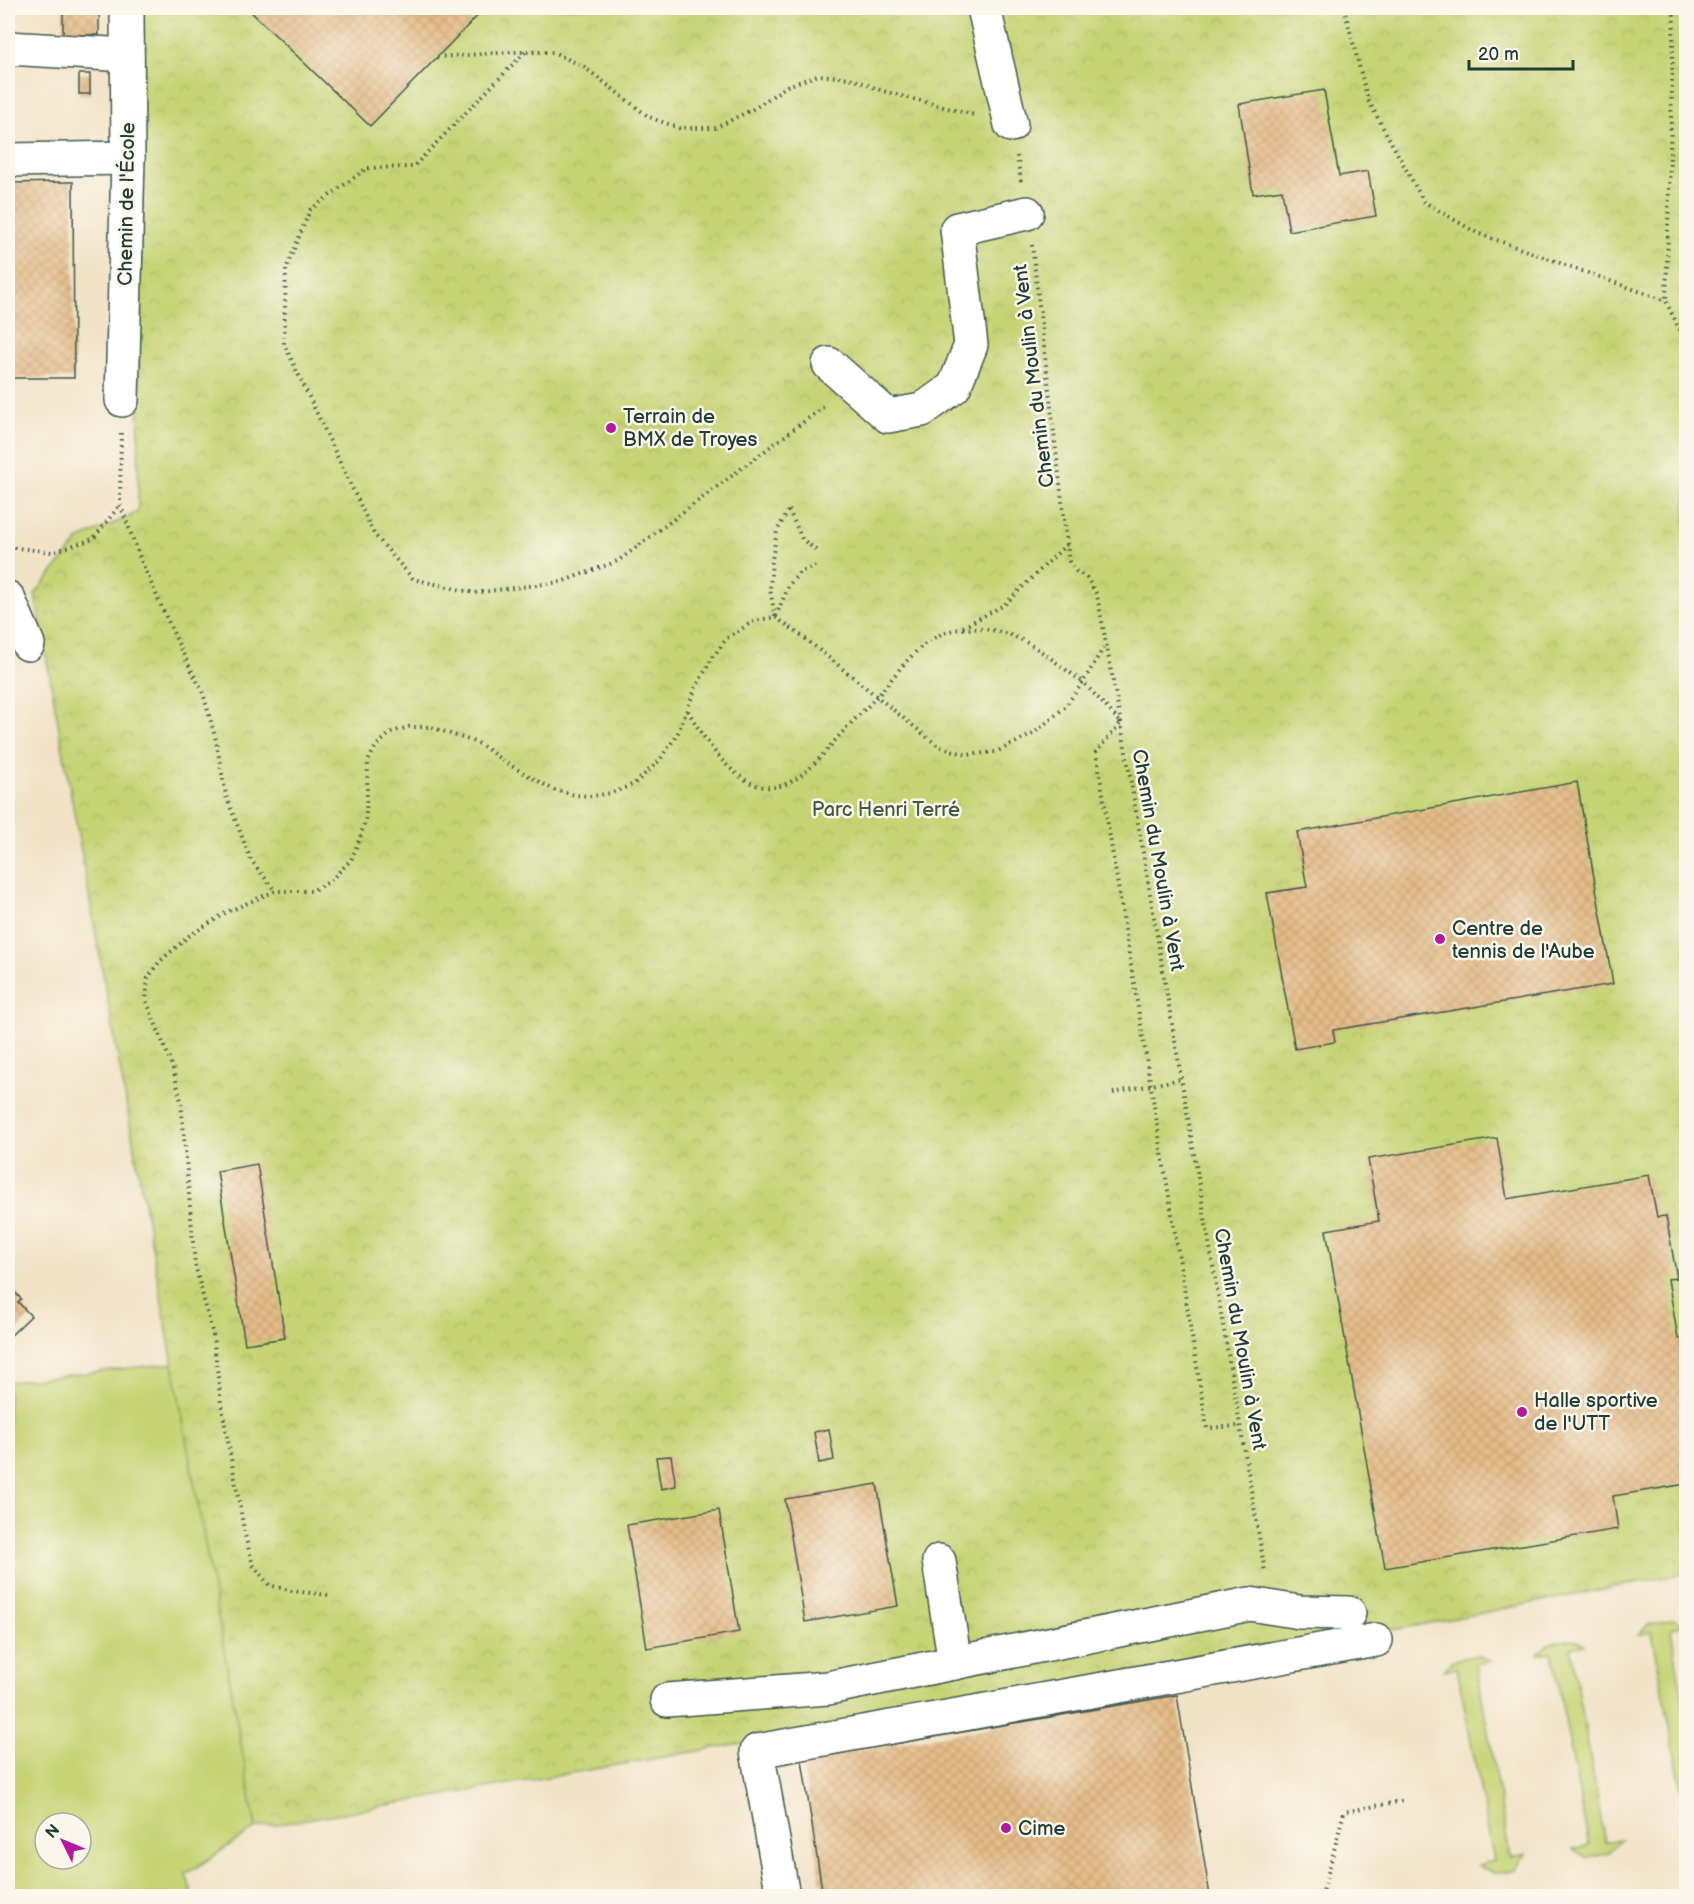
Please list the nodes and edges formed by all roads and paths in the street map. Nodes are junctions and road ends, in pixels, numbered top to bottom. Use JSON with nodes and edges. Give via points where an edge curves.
{"nodes":[{"id":1,"x":127,"y":8,"type":"edge"},
{"id":2,"x":984,"y":8,"type":"edge"},
{"id":3,"x":1344,"y":8,"type":"edge"},
{"id":4,"x":1674,"y":8,"type":"edge"},
{"id":5,"x":8,"y":48,"type":"edge"},
{"id":6,"x":525,"y":52,"type":"junction"},
{"id":7,"x":127,"y":55,"type":"junction"},
{"id":8,"x":437,"y":57,"type":"dead end"},
{"id":9,"x":1011,"y":125,"type":"junction"},
{"id":10,"x":128,"y":158,"type":"junction"},
{"id":11,"x":8,"y":160,"type":"edge"},
{"id":12,"x":1026,"y":213,"type":"junction"},
{"id":13,"x":1666,"y":301,"type":"junction"},
{"id":14,"x":1686,"y":344,"type":"edge"},
{"id":15,"x":841,"y":374,"type":"joint"},
{"id":16,"x":122,"y":400,"type":"joint"},
{"id":17,"x":120,"y":504,"type":"junction"},
{"id":18,"x":1067,"y":544,"type":"junction"},
{"id":19,"x":8,"y":547,"type":"edge"},
{"id":20,"x":817,"y":551,"type":"dead end"},
{"id":21,"x":815,"y":566,"type":"dead end"},
{"id":22,"x":8,"y":598,"type":"edge"},
{"id":23,"x":775,"y":617,"type":"junction"},
{"id":24,"x":959,"y":629,"type":"junction"},
{"id":25,"x":28,"y":644,"type":"dead end"},
{"id":26,"x":1105,"y":645,"type":"junction"},
{"id":27,"x":1083,"y":682,"type":"junction"},
{"id":28,"x":876,"y":697,"type":"junction"},
{"id":29,"x":687,"y":710,"type":"junction"},
{"id":30,"x":1121,"y":723,"type":"junction"},
{"id":31,"x":275,"y":891,"type":"junction"},
{"id":32,"x":1181,"y":1079,"type":"junction"},
{"id":33,"x":1151,"y":1085,"type":"junction"},
{"id":34,"x":1113,"y":1093,"type":"dead end"},
{"id":35,"x":1240,"y":1426,"type":"junction"},
{"id":36,"x":939,"y":1562,"type":"dead end"},
{"id":37,"x":328,"y":1594,"type":"dead end"},
{"id":38,"x":1271,"y":1608,"type":"junction"},
{"id":39,"x":1349,"y":1612,"type":"dead end"},
{"id":40,"x":1376,"y":1640,"type":"dead end"},
{"id":41,"x":955,"y":1663,"type":"junction"},
{"id":42,"x":667,"y":1700,"type":"dead end"},
{"id":43,"x":1402,"y":1802,"type":"dead end"},
{"id":44,"x":783,"y":1896,"type":"edge"},
{"id":45,"x":1322,"y":1896,"type":"edge"}],
"edges":[{"from":1,"to":7,"type":"street","name":"Chemin de l'École"},
{"from":2,"to":9,"type":"street"},
{"from":3,"to":13,"type":"path","via":[[1368,100],[1424,202],[1477,233]]},
{"from":4,"to":13,"type":"path"},
{"from":5,"to":7,"type":"street"},
{"from":6,"to":8,"type":"path"},
{"from":6,"to":9,"type":"path","via":[[553,52],[584,67],[649,117],[679,128],[715,128],[787,86],[818,75],[850,78],[883,91]]},
{"from":6,"to":15,"type":"path","via":[[413,167],[367,168],[310,210],[286,269],[284,344],[374,534],[413,579],[474,593],[561,582],[618,561]]},
{"from":7,"to":10,"type":"street","name":"Chemin de l'École"},
{"from":9,"to":12,"type":"path","name":"Chemin du Moulin à Vent"},
{"from":10,"to":11,"type":"street"},
{"from":10,"to":16,"type":"street","name":"Chemin de l'École"},
{"from":12,"to":15,"type":"street","via":[[957,228],[970,345],[954,387],[922,410],[888,416]]},
{"from":12,"to":18,"type":"path","name":"Chemin du Moulin à Vent"},
{"from":13,"to":14,"type":"path"},
{"from":16,"to":17,"type":"path"},
{"from":17,"to":19,"type":"path","via":[[93,539],[52,552]]},
{"from":17,"to":31,"type":"path","via":[[203,693],[226,796],[251,860]]},
{"from":18,"to":24,"type":"path","via":[[1004,605]]},
{"from":18,"to":26,"type":"path","name":"Chemin du Moulin à Vent","via":[[1069,561],[1087,578],[1097,595]]},
{"from":20,"to":23,"type":"path","via":[[802,539],[789,509],[777,531],[772,559],[770,589]]},
{"from":21,"to":23,"type":"path","via":[[800,572],[789,585]]},
{"from":22,"to":25,"type":"street"},
{"from":23,"to":28,"type":"path"},
{"from":23,"to":29,"type":"path","via":[[754,621],[727,638],[696,687]]},
{"from":24,"to":27,"type":"path","via":[[987,629],[1013,635]]},
{"from":24,"to":28,"type":"path","via":[[934,637],[908,659]]},
{"from":26,"to":27,"type":"path"},
{"from":26,"to":30,"type":"path","name":"Chemin du Moulin à Vent"},
{"from":27,"to":28,"type":"path","via":[[1065,707],[1033,734],[996,752],[967,755],[938,746]]},
{"from":27,"to":30,"type":"path"},
{"from":28,"to":29,"type":"path","via":[[813,765],[788,784],[766,789],[738,777],[700,733]]},
{"from":29,"to":31,"type":"path","via":[[677,735],[659,761],[634,784],[593,796],[554,790],[480,744],[439,729],[409,727],[392,732],[376,746],[368,761],[366,818],[351,860],[329,882],[311,891]]},
{"from":30,"to":32,"type":"path","name":"Chemin du Moulin à Vent"},
{"from":30,"to":33,"type":"path","via":[[1096,752]]},
{"from":31,"to":37,"type":"path","via":[[227,912],[189,936],[159,962],[148,978],[146,1000],[173,1068],[181,1101],[195,1265],[213,1335],[221,1403],[253,1565],[269,1585]]},
{"from":32,"to":33,"type":"path"},
{"from":32,"to":35,"type":"path","name":"Chemin du Moulin à Vent"},
{"from":33,"to":34,"type":"path"},
{"from":33,"to":35,"type":"path","via":[[1207,1428]]},
{"from":35,"to":38,"type":"path","name":"Chemin du Moulin à Vent"},
{"from":36,"to":41,"type":"street"},
{"from":38,"to":39,"type":"street"},
{"from":38,"to":41,"type":"street","via":[[1250,1604]]},
{"from":40,"to":44,"type":"street","via":[[758,1751]]},
{"from":41,"to":42,"type":"street","via":[[828,1688]]},
{"from":43,"to":45,"type":"path","via":[[1344,1812]]}]}
